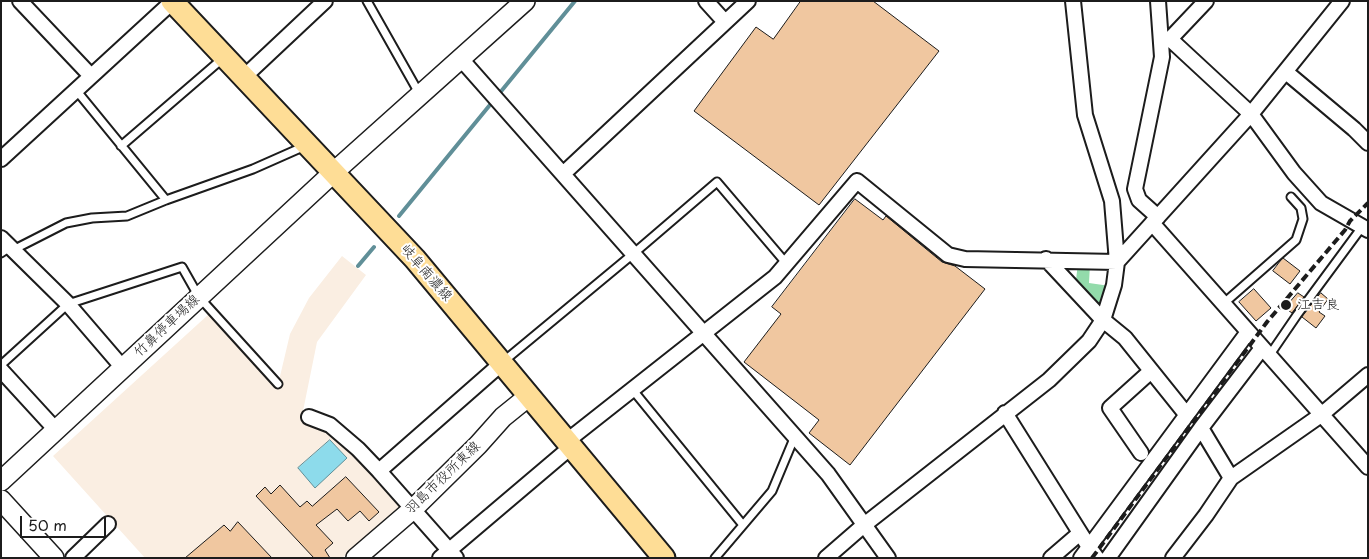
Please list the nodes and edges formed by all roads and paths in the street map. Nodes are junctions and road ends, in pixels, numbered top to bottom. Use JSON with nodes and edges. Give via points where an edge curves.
{"nodes":[{"id":1,"x":20,"y":1,"type":"edge"},
{"id":2,"x":172,"y":1,"type":"edge"},
{"id":3,"x":325,"y":1,"type":"edge"},
{"id":4,"x":367,"y":1,"type":"edge"},
{"id":5,"x":706,"y":1,"type":"edge"},
{"id":6,"x":748,"y":1,"type":"edge"},
{"id":7,"x":1073,"y":1,"type":"edge"},
{"id":8,"x":1158,"y":1,"type":"edge"},
{"id":9,"x":1206,"y":1,"type":"edge"},
{"id":10,"x":1342,"y":1,"type":"edge"},
{"id":11,"x":517,"y":5,"type":"edge"},
{"id":12,"x":725,"y":22,"type":"junction"},
{"id":13,"x":1166,"y":39,"type":"junction"},
{"id":14,"x":225,"y":57,"type":"junction"},
{"id":15,"x":461,"y":59,"type":"junction"},
{"id":16,"x":1286,"y":72,"type":"junction"},
{"id":17,"x":91,"y":76,"type":"junction"},
{"id":18,"x":244,"y":77,"type":"junction"},
{"id":19,"x":76,"y":90,"type":"junction"},
{"id":20,"x":420,"y":95,"type":"junction"},
{"id":21,"x":1251,"y":114,"type":"junction"},
{"id":22,"x":1368,"y":143,"type":"edge"},
{"id":23,"x":307,"y":145,"type":"junction"},
{"id":24,"x":121,"y":146,"type":"junction"},
{"id":25,"x":1,"y":159,"type":"edge"},
{"id":26,"x":334,"y":172,"type":"junction"},
{"id":27,"x":563,"y":174,"type":"junction"},
{"id":28,"x":1291,"y":197,"type":"dead end"},
{"id":29,"x":166,"y":200,"type":"junction"},
{"id":30,"x":1155,"y":220,"type":"junction"},
{"id":31,"x":1365,"y":229,"type":"edge"},
{"id":32,"x":6,"y":247,"type":"edge"},
{"id":33,"x":633,"y":254,"type":"junction"},
{"id":34,"x":1046,"y":259,"type":"junction"},
{"id":35,"x":1117,"y":262,"type":"junction"},
{"id":36,"x":786,"y":264,"type":"junction"},
{"id":37,"x":199,"y":297,"type":"junction"},
{"id":38,"x":68,"y":304,"type":"junction"},
{"id":39,"x":1224,"y":304,"type":"junction"},
{"id":40,"x":1103,"y":320,"type":"junction"},
{"id":41,"x":1248,"y":332,"type":"junction"},
{"id":42,"x":704,"y":334,"type":"junction"},
{"id":43,"x":1266,"y":352,"type":"junction"},
{"id":44,"x":502,"y":363,"type":"junction"},
{"id":45,"x":1,"y":365,"type":"edge"},
{"id":46,"x":123,"y":368,"type":"junction"},
{"id":47,"x":1,"y":370,"type":"edge"},
{"id":48,"x":1152,"y":371,"type":"junction"},
{"id":49,"x":1368,"y":375,"type":"edge"},
{"id":50,"x":278,"y":384,"type":"dead end"},
{"id":51,"x":632,"y":389,"type":"junction"},
{"id":52,"x":529,"y":396,"type":"junction"},
{"id":53,"x":1005,"y":413,"type":"junction"},
{"id":54,"x":1186,"y":414,"type":"junction"},
{"id":55,"x":1321,"y":415,"type":"junction"},
{"id":56,"x":309,"y":416,"type":"dead end"},
{"id":57,"x":1201,"y":428,"type":"junction"},
{"id":58,"x":56,"y":430,"type":"junction"},
{"id":59,"x":795,"y":436,"type":"junction"},
{"id":60,"x":569,"y":444,"type":"junction"},
{"id":61,"x":1140,"y":454,"type":"dead end"},
{"id":62,"x":1368,"y":467,"type":"edge"},
{"id":63,"x":379,"y":471,"type":"junction"},
{"id":64,"x":1230,"y":478,"type":"junction"},
{"id":65,"x":1,"y":481,"type":"edge"},
{"id":66,"x":1,"y":500,"type":"edge"},
{"id":67,"x":413,"y":509,"type":"junction"},
{"id":68,"x":108,"y":524,"type":"dead end"},
{"id":69,"x":743,"y":525,"type":"junction"},
{"id":70,"x":864,"y":525,"type":"junction"},
{"id":71,"x":1080,"y":533,"type":"junction"},
{"id":72,"x":1089,"y":554,"type":"edge"},
{"id":73,"x":448,"y":555,"type":"edge"},
{"id":74,"x":663,"y":557,"type":"edge"},
{"id":75,"x":54,"y":558,"type":"edge"},
{"id":76,"x":73,"y":558,"type":"edge"},
{"id":77,"x":356,"y":558,"type":"edge"},
{"id":78,"x":715,"y":558,"type":"edge"},
{"id":79,"x":826,"y":558,"type":"edge"},
{"id":80,"x":888,"y":558,"type":"edge"},
{"id":81,"x":1052,"y":558,"type":"edge"},
{"id":82,"x":1108,"y":558,"type":"edge"},
{"id":83,"x":1173,"y":558,"type":"edge"}],
"edges":[{"from":1,"to":17,"type":"street"},
{"from":2,"to":14,"type":"main road","name":"岐阜南濃線"},
{"from":2,"to":17,"type":"street"},
{"from":3,"to":18,"type":"street"},
{"from":4,"to":20,"type":"lane"},
{"from":5,"to":12,"type":"street"},
{"from":6,"to":12,"type":"street"},
{"from":7,"to":35,"type":"street","via":[[1086,115],[1112,201]]},
{"from":8,"to":13,"type":"street"},
{"from":9,"to":13,"type":"street"},
{"from":10,"to":16,"type":"street"},
{"from":11,"to":15,"type":"street","name":"竹鼻停車場線"},
{"from":12,"to":27,"type":"street"},
{"from":13,"to":21,"type":"street"},
{"from":13,"to":30,"type":"street","via":[[1135,189],[1139,200]]},
{"from":14,"to":18,"type":"main road","name":"岐阜南濃線"},
{"from":14,"to":24,"type":"lane"},
{"from":15,"to":20,"type":"street","name":"竹鼻停車場線"},
{"from":15,"to":27,"type":"street"},
{"from":16,"to":21,"type":"street"},
{"from":16,"to":22,"type":"street"},
{"from":17,"to":19,"type":"street"},
{"from":18,"to":23,"type":"main road","name":"岐阜南濃線"},
{"from":19,"to":24,"type":"lane"},
{"from":19,"to":25,"type":"street"},
{"from":20,"to":26,"type":"street","name":"竹鼻停車場線"},
{"from":21,"to":30,"type":"street"},
{"from":21,"to":31,"type":"street","via":[[1294,173],[1321,203]]},
{"from":23,"to":26,"type":"main road","name":"岐阜南濃線"},
{"from":23,"to":29,"type":"lane","via":[[253,169]]},
{"from":24,"to":29,"type":"lane"},
{"from":26,"to":37,"type":"street","name":"竹鼻停車場線"},
{"from":26,"to":44,"type":"main road","name":"岐阜南濃線","via":[[415,259]]},
{"from":27,"to":33,"type":"street"},
{"from":28,"to":39,"type":"lane","via":[[1302,208],[1303,219],[1296,240]]},
{"from":29,"to":32,"type":"lane","via":[[127,216],[66,223]]},
{"from":30,"to":35,"type":"street"},
{"from":30,"to":39,"type":"street"},
{"from":31,"to":43,"type":"lane"},
{"from":32,"to":38,"type":"street"},
{"from":33,"to":36,"type":"lane","via":[[717,182]]},
{"from":33,"to":42,"type":"street"},
{"from":33,"to":44,"type":"lane"},
{"from":34,"to":35,"type":"street"},
{"from":34,"to":36,"type":"street","via":[[948,255],[856,181]]},
{"from":34,"to":40,"type":"street"},
{"from":35,"to":40,"type":"street"},
{"from":36,"to":42,"type":"street","via":[[775,277]]},
{"from":37,"to":38,"type":"lane","via":[[182,267]]},
{"from":37,"to":46,"type":"street","name":"竹鼻停車場線"},
{"from":37,"to":50,"type":"lane"},
{"from":38,"to":45,"type":"lane"},
{"from":38,"to":46,"type":"street"},
{"from":39,"to":41,"type":"street"},
{"from":40,"to":48,"type":"street","via":[[1125,338]]},
{"from":40,"to":53,"type":"street","via":[[1089,341],[1049,380]]},
{"from":41,"to":43,"type":"street"},
{"from":41,"to":54,"type":"street"},
{"from":42,"to":51,"type":"street"},
{"from":42,"to":59,"type":"street"},
{"from":43,"to":55,"type":"street"},
{"from":43,"to":57,"type":"street"},
{"from":44,"to":52,"type":"main road","name":"岐阜南濃線"},
{"from":44,"to":63,"type":"street"},
{"from":46,"to":58,"type":"street","name":"竹鼻停車場線"},
{"from":47,"to":58,"type":"street"},
{"from":48,"to":54,"type":"street"},
{"from":48,"to":61,"type":"street","via":[[1110,408]]},
{"from":49,"to":55,"type":"street"},
{"from":51,"to":60,"type":"street"},
{"from":51,"to":69,"type":"lane"},
{"from":52,"to":60,"type":"main road","name":"岐阜南濃線"},
{"from":52,"to":67,"type":"street","name":"羽島市役所東線","via":[[503,417]]},
{"from":53,"to":70,"type":"street"},
{"from":53,"to":71,"type":"street"},
{"from":54,"to":72,"type":"street"},
{"from":55,"to":62,"type":"street"},
{"from":55,"to":64,"type":"street"},
{"from":56,"to":63,"type":"street","via":[[330,425]]},
{"from":57,"to":64,"type":"street"},
{"from":57,"to":82,"type":"street"},
{"from":58,"to":65,"type":"street","name":"竹鼻停車場線"},
{"from":59,"to":69,"type":"lane","via":[[772,491]]},
{"from":59,"to":70,"type":"street","via":[[828,474]]},
{"from":60,"to":73,"type":"street"},
{"from":60,"to":74,"type":"main road","name":"岐阜南濃線"},
{"from":63,"to":67,"type":"street"},
{"from":64,"to":83,"type":"street"},
{"from":66,"to":75,"type":"street"},
{"from":67,"to":73,"type":"street"},
{"from":67,"to":77,"type":"street","name":"羽島市役所東線"},
{"from":68,"to":76,"type":"street"},
{"from":69,"to":78,"type":"lane"},
{"from":70,"to":79,"type":"street"},
{"from":70,"to":80,"type":"street"},
{"from":71,"to":72,"type":"street"},
{"from":71,"to":81,"type":"street"}]}
